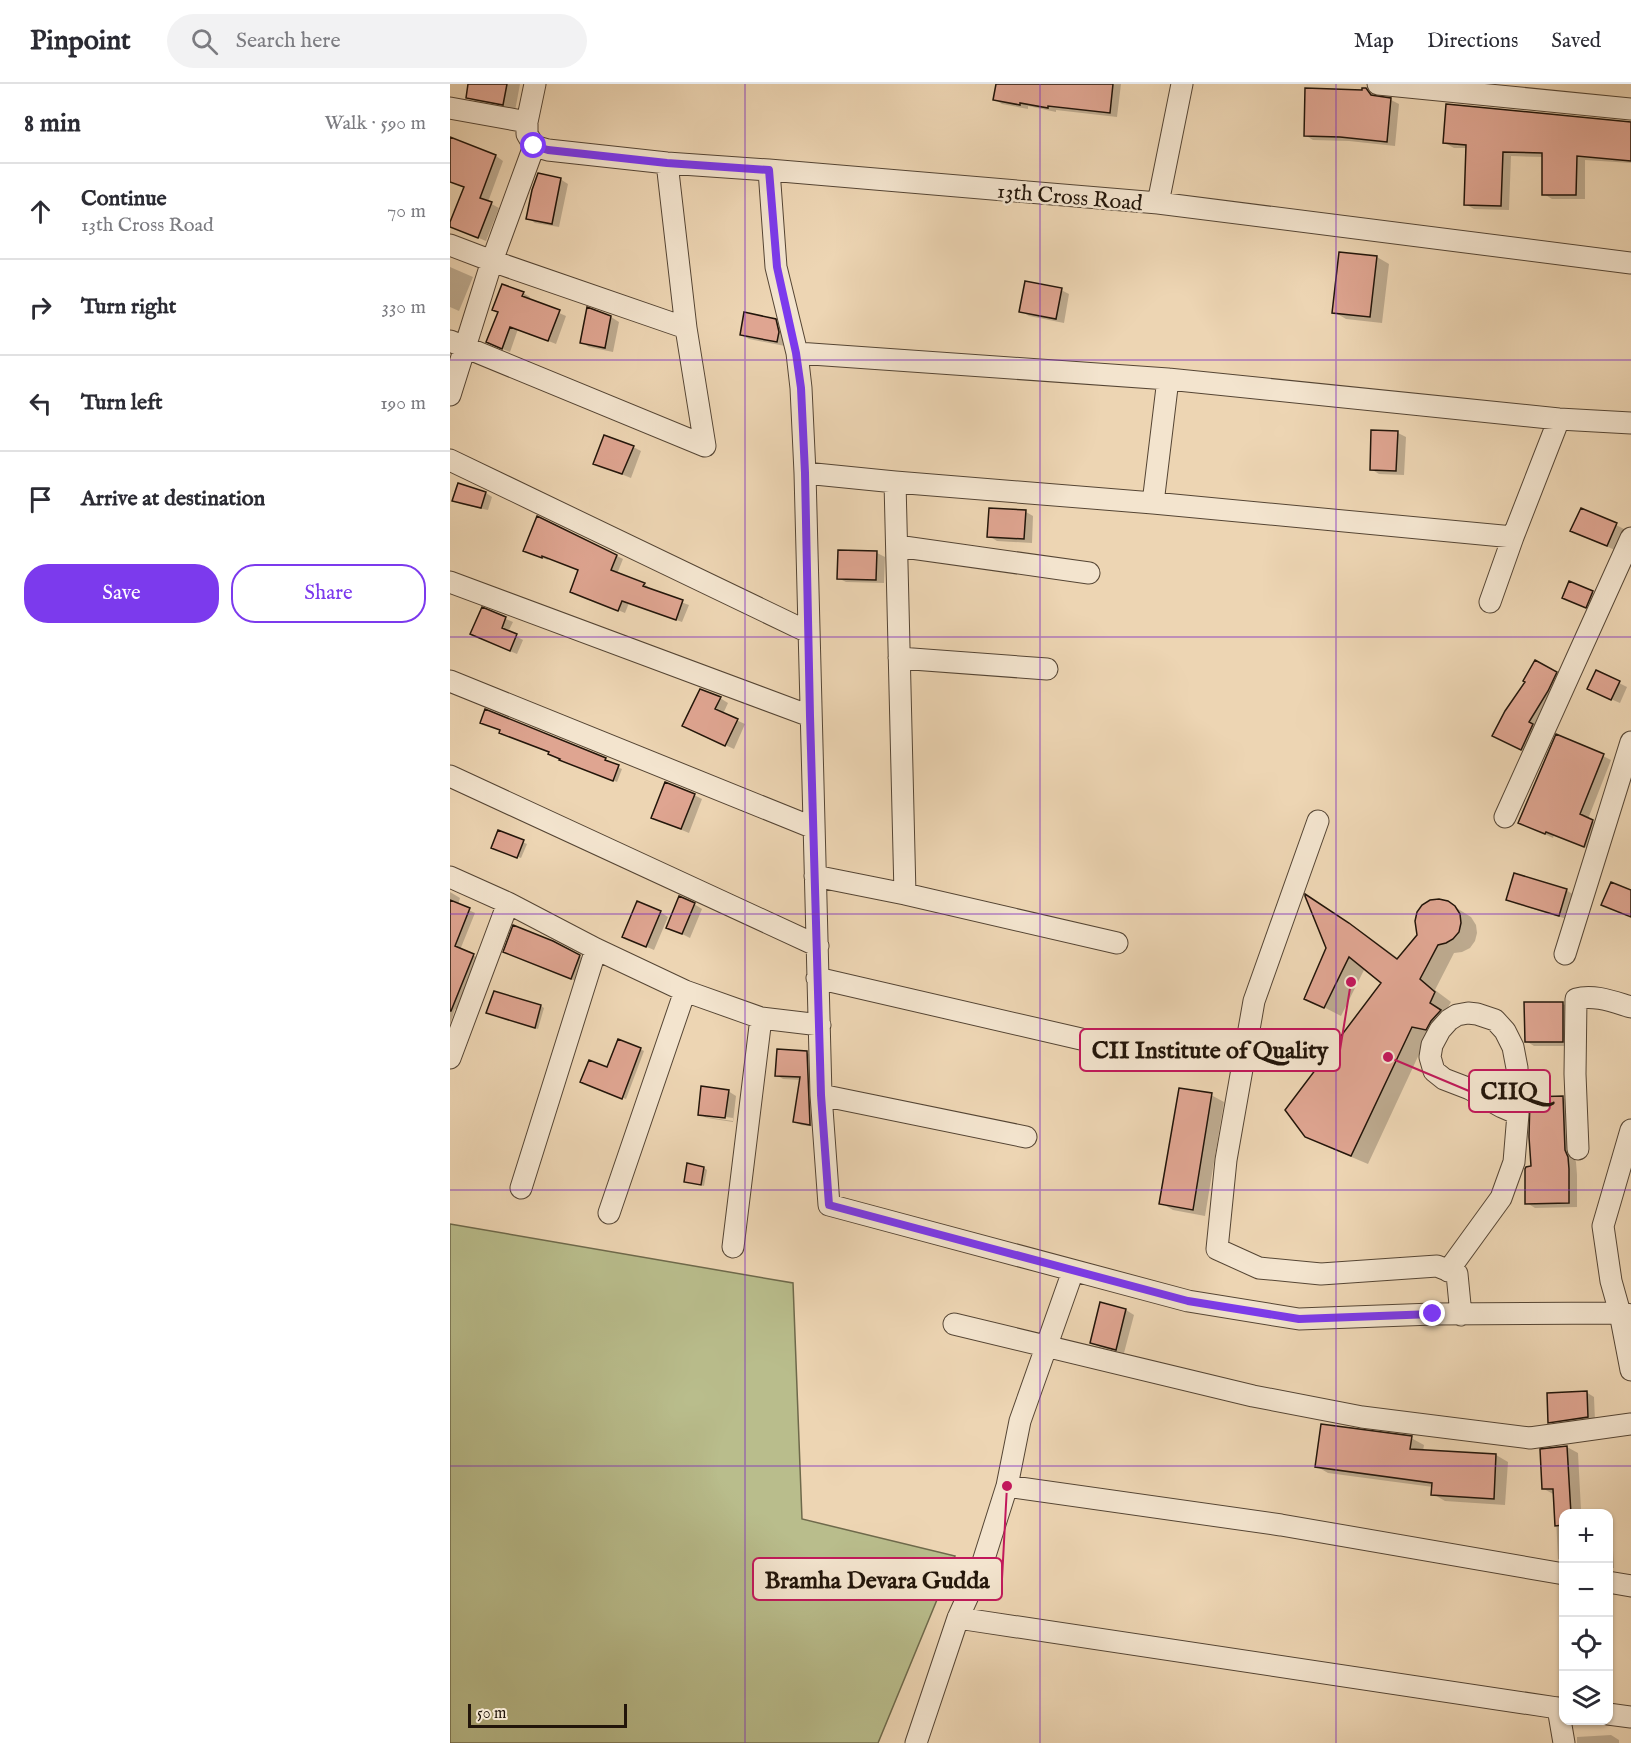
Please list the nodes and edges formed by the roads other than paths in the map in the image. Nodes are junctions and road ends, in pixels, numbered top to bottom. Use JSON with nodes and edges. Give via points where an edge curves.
{"nodes":[{"id":1,"x":535,"y":84,"type":"edge"},
{"id":2,"x":1182,"y":84,"type":"edge"},
{"id":3,"x":1378,"y":84,"type":"edge"},
{"id":4,"x":1561,"y":93,"type":"edge"},
{"id":5,"x":450,"y":108,"type":"edge"},
{"id":6,"x":1631,"y":109,"type":"edge"},
{"id":7,"x":527,"y":122,"type":"junction"},
{"id":8,"x":534,"y":146,"type":"junction"},
{"id":9,"x":667,"y":163,"type":"junction"},
{"id":10,"x":769,"y":170,"type":"junction"},
{"id":11,"x":1158,"y":203,"type":"junction"},
{"id":12,"x":450,"y":245,"type":"edge"},
{"id":13,"x":492,"y":261,"type":"junction"},
{"id":14,"x":1631,"y":263,"type":"edge"},
{"id":15,"x":686,"y":328,"type":"junction"},
{"id":16,"x":457,"y":345,"type":"edge"},
{"id":17,"x":796,"y":353,"type":"junction"},
{"id":18,"x":1168,"y":379,"type":"junction"},
{"id":19,"x":450,"y":395,"type":"edge"},
{"id":20,"x":1559,"y":419,"type":"junction"},
{"id":21,"x":1631,"y":423,"type":"edge"},
{"id":22,"x":450,"y":460,"type":"edge"},
{"id":23,"x":805,"y":473,"type":"junction"},
{"id":24,"x":895,"y":482,"type":"junction"},
{"id":25,"x":1153,"y":503,"type":"junction"},
{"id":26,"x":1513,"y":537,"type":"junction"},
{"id":27,"x":1631,"y":538,"type":"edge"},
{"id":28,"x":897,"y":546,"type":"junction"},
{"id":29,"x":1089,"y":573,"type":"dead end"},
{"id":30,"x":450,"y":582,"type":"edge"},
{"id":31,"x":1490,"y":602,"type":"dead end"},
{"id":32,"x":808,"y":632,"type":"junction"},
{"id":33,"x":899,"y":658,"type":"junction"},
{"id":34,"x":1047,"y":669,"type":"dead end"},
{"id":35,"x":450,"y":681,"type":"edge"},
{"id":36,"x":810,"y":716,"type":"junction"},
{"id":37,"x":1631,"y":742,"type":"edge"},
{"id":38,"x":450,"y":776,"type":"edge"},
{"id":39,"x":1505,"y":818,"type":"dead end"},
{"id":40,"x":1318,"y":821,"type":"dead end"},
{"id":41,"x":814,"y":828,"type":"junction"},
{"id":42,"x":814,"y":876,"type":"junction"},
{"id":43,"x":450,"y":877,"type":"edge"},
{"id":44,"x":904,"y":894,"type":"junction"},
{"id":45,"x":508,"y":903,"type":"junction"},
{"id":46,"x":1117,"y":943,"type":"dead end"},
{"id":47,"x":818,"y":946,"type":"junction"},
{"id":48,"x":596,"y":950,"type":"junction"},
{"id":49,"x":1565,"y":954,"type":"dead end"},
{"id":50,"x":817,"y":978,"type":"junction"},
{"id":51,"x":685,"y":991,"type":"junction"},
{"id":52,"x":1631,"y":1007,"type":"edge"},
{"id":53,"x":761,"y":1018,"type":"junction"},
{"id":54,"x":820,"y":1025,"type":"junction"},
{"id":55,"x":1081,"y":1040,"type":"dead end"},
{"id":56,"x":450,"y":1058,"type":"edge"},
{"id":57,"x":821,"y":1095,"type":"junction"},
{"id":58,"x":1518,"y":1114,"type":"junction"},
{"id":59,"x":1631,"y":1130,"type":"edge"},
{"id":60,"x":1026,"y":1137,"type":"dead end"},
{"id":61,"x":1578,"y":1149,"type":"dead end"},
{"id":62,"x":1626,"y":1163,"type":"edge"},
{"id":63,"x":521,"y":1188,"type":"dead end"},
{"id":64,"x":609,"y":1213,"type":"dead end"},
{"id":65,"x":733,"y":1247,"type":"dead end"},
{"id":66,"x":1073,"y":1271,"type":"junction"},
{"id":67,"x":1448,"y":1271,"type":"junction"},
{"id":68,"x":1625,"y":1314,"type":"edge"},
{"id":69,"x":1461,"y":1315,"type":"junction"},
{"id":70,"x":954,"y":1324,"type":"dead end"},
{"id":71,"x":1046,"y":1348,"type":"junction"},
{"id":72,"x":1631,"y":1370,"type":"edge"},
{"id":73,"x":1631,"y":1424,"type":"edge"},
{"id":74,"x":1007,"y":1486,"type":"junction"},
{"id":75,"x":1559,"y":1574,"type":"edge"},
{"id":76,"x":1613,"y":1583,"type":"edge"},
{"id":77,"x":1631,"y":1586,"type":"edge"},
{"id":78,"x":958,"y":1618,"type":"junction"},
{"id":79,"x":1559,"y":1708,"type":"edge"},
{"id":80,"x":1613,"y":1715,"type":"edge"},
{"id":81,"x":1631,"y":1717,"type":"edge"},
{"id":82,"x":1562,"y":1725,"type":"edge"},
{"id":83,"x":916,"y":1743,"type":"edge"},
{"id":84,"x":1564,"y":1743,"type":"edge"}],
"edges":[{"from":1,"to":7,"type":"street"},
{"from":2,"to":11,"type":"street"},
{"from":3,"to":4,"type":"street"},
{"from":4,"to":6,"type":"street"},
{"from":5,"to":7,"type":"street"},
{"from":7,"to":8,"type":"street","via":[[527,134]]},
{"from":8,"to":9,"type":"street","name":"13th Cross Road"},
{"from":8,"to":13,"type":"street"},
{"from":9,"to":10,"type":"street","name":"13th Cross Road"},
{"from":9,"to":15,"type":"street"},
{"from":10,"to":11,"type":"street","name":"13th Cross Road"},
{"from":10,"to":17,"type":"street","via":[[777,267]]},
{"from":11,"to":14,"type":"street","name":"13th Cross Road"},
{"from":12,"to":13,"type":"street"},
{"from":13,"to":15,"type":"street"},
{"from":13,"to":16,"type":"street"},
{"from":15,"to":16,"type":"street","via":[[705,446]]},
{"from":16,"to":19,"type":"street"},
{"from":17,"to":18,"type":"street"},
{"from":17,"to":23,"type":"street"},
{"from":18,"to":20,"type":"street"},
{"from":18,"to":25,"type":"street"},
{"from":20,"to":21,"type":"street"},
{"from":20,"to":26,"type":"street"},
{"from":22,"to":32,"type":"street"},
{"from":23,"to":24,"type":"street"},
{"from":23,"to":32,"type":"street"},
{"from":24,"to":25,"type":"street"},
{"from":24,"to":28,"type":"street"},
{"from":25,"to":26,"type":"street"},
{"from":26,"to":31,"type":"street"},
{"from":27,"to":39,"type":"street"},
{"from":28,"to":29,"type":"street"},
{"from":28,"to":33,"type":"street"},
{"from":30,"to":36,"type":"street"},
{"from":32,"to":36,"type":"street"},
{"from":33,"to":34,"type":"street"},
{"from":33,"to":44,"type":"street"},
{"from":35,"to":41,"type":"street"},
{"from":36,"to":41,"type":"street"},
{"from":37,"to":49,"type":"street"},
{"from":38,"to":47,"type":"street"},
{"from":40,"to":67,"type":"street","via":[[1254,1001],[1226,1160],[1217,1250],[1259,1268],[1321,1274],[1437,1266]]},
{"from":41,"to":42,"type":"street"},
{"from":42,"to":44,"type":"street"},
{"from":42,"to":47,"type":"street"},
{"from":43,"to":45,"type":"street"},
{"from":44,"to":46,"type":"street"},
{"from":45,"to":48,"type":"street"},
{"from":45,"to":56,"type":"street"},
{"from":47,"to":50,"type":"street"},
{"from":48,"to":51,"type":"street"},
{"from":48,"to":63,"type":"street"},
{"from":50,"to":54,"type":"street"},
{"from":50,"to":55,"type":"street"},
{"from":51,"to":53,"type":"street"},
{"from":51,"to":64,"type":"street"},
{"from":52,"to":61,"type":"street","via":[[1604,999],[1576,999]]},
{"from":53,"to":54,"type":"street"},
{"from":53,"to":65,"type":"street"},
{"from":54,"to":57,"type":"street"},
{"from":57,"to":60,"type":"street"},
{"from":57,"to":66,"type":"street","via":[[829,1205]]},
{"from":58,"to":58,"type":"street","via":[[1517,1068],[1505,1031],[1495,1020],[1477,1014],[1457,1015],[1449,1020],[1432,1045],[1434,1071]]},
{"from":58,"to":67,"type":"street","via":[[1514,1162],[1501,1198]]},
{"from":59,"to":62,"type":"street"},
{"from":62,"to":68,"type":"street","via":[[1603,1226],[1611,1281]]},
{"from":66,"to":69,"type":"street","via":[[1188,1301],[1299,1319]]},
{"from":66,"to":71,"type":"street"},
{"from":67,"to":69,"type":"street","via":[[1457,1274]]},
{"from":68,"to":69,"type":"street"},
{"from":68,"to":72,"type":"street"},
{"from":70,"to":71,"type":"street"},
{"from":71,"to":73,"type":"street","via":[[1362,1417],[1530,1438]]},
{"from":71,"to":74,"type":"street","via":[[1020,1421]]},
{"from":74,"to":75,"type":"street","via":[[1281,1525]]},
{"from":74,"to":78,"type":"street","via":[[982,1565]]},
{"from":76,"to":77,"type":"street"},
{"from":78,"to":79,"type":"street"},
{"from":78,"to":83,"type":"street"},
{"from":80,"to":81,"type":"street"},
{"from":82,"to":84,"type":"street"}]}
